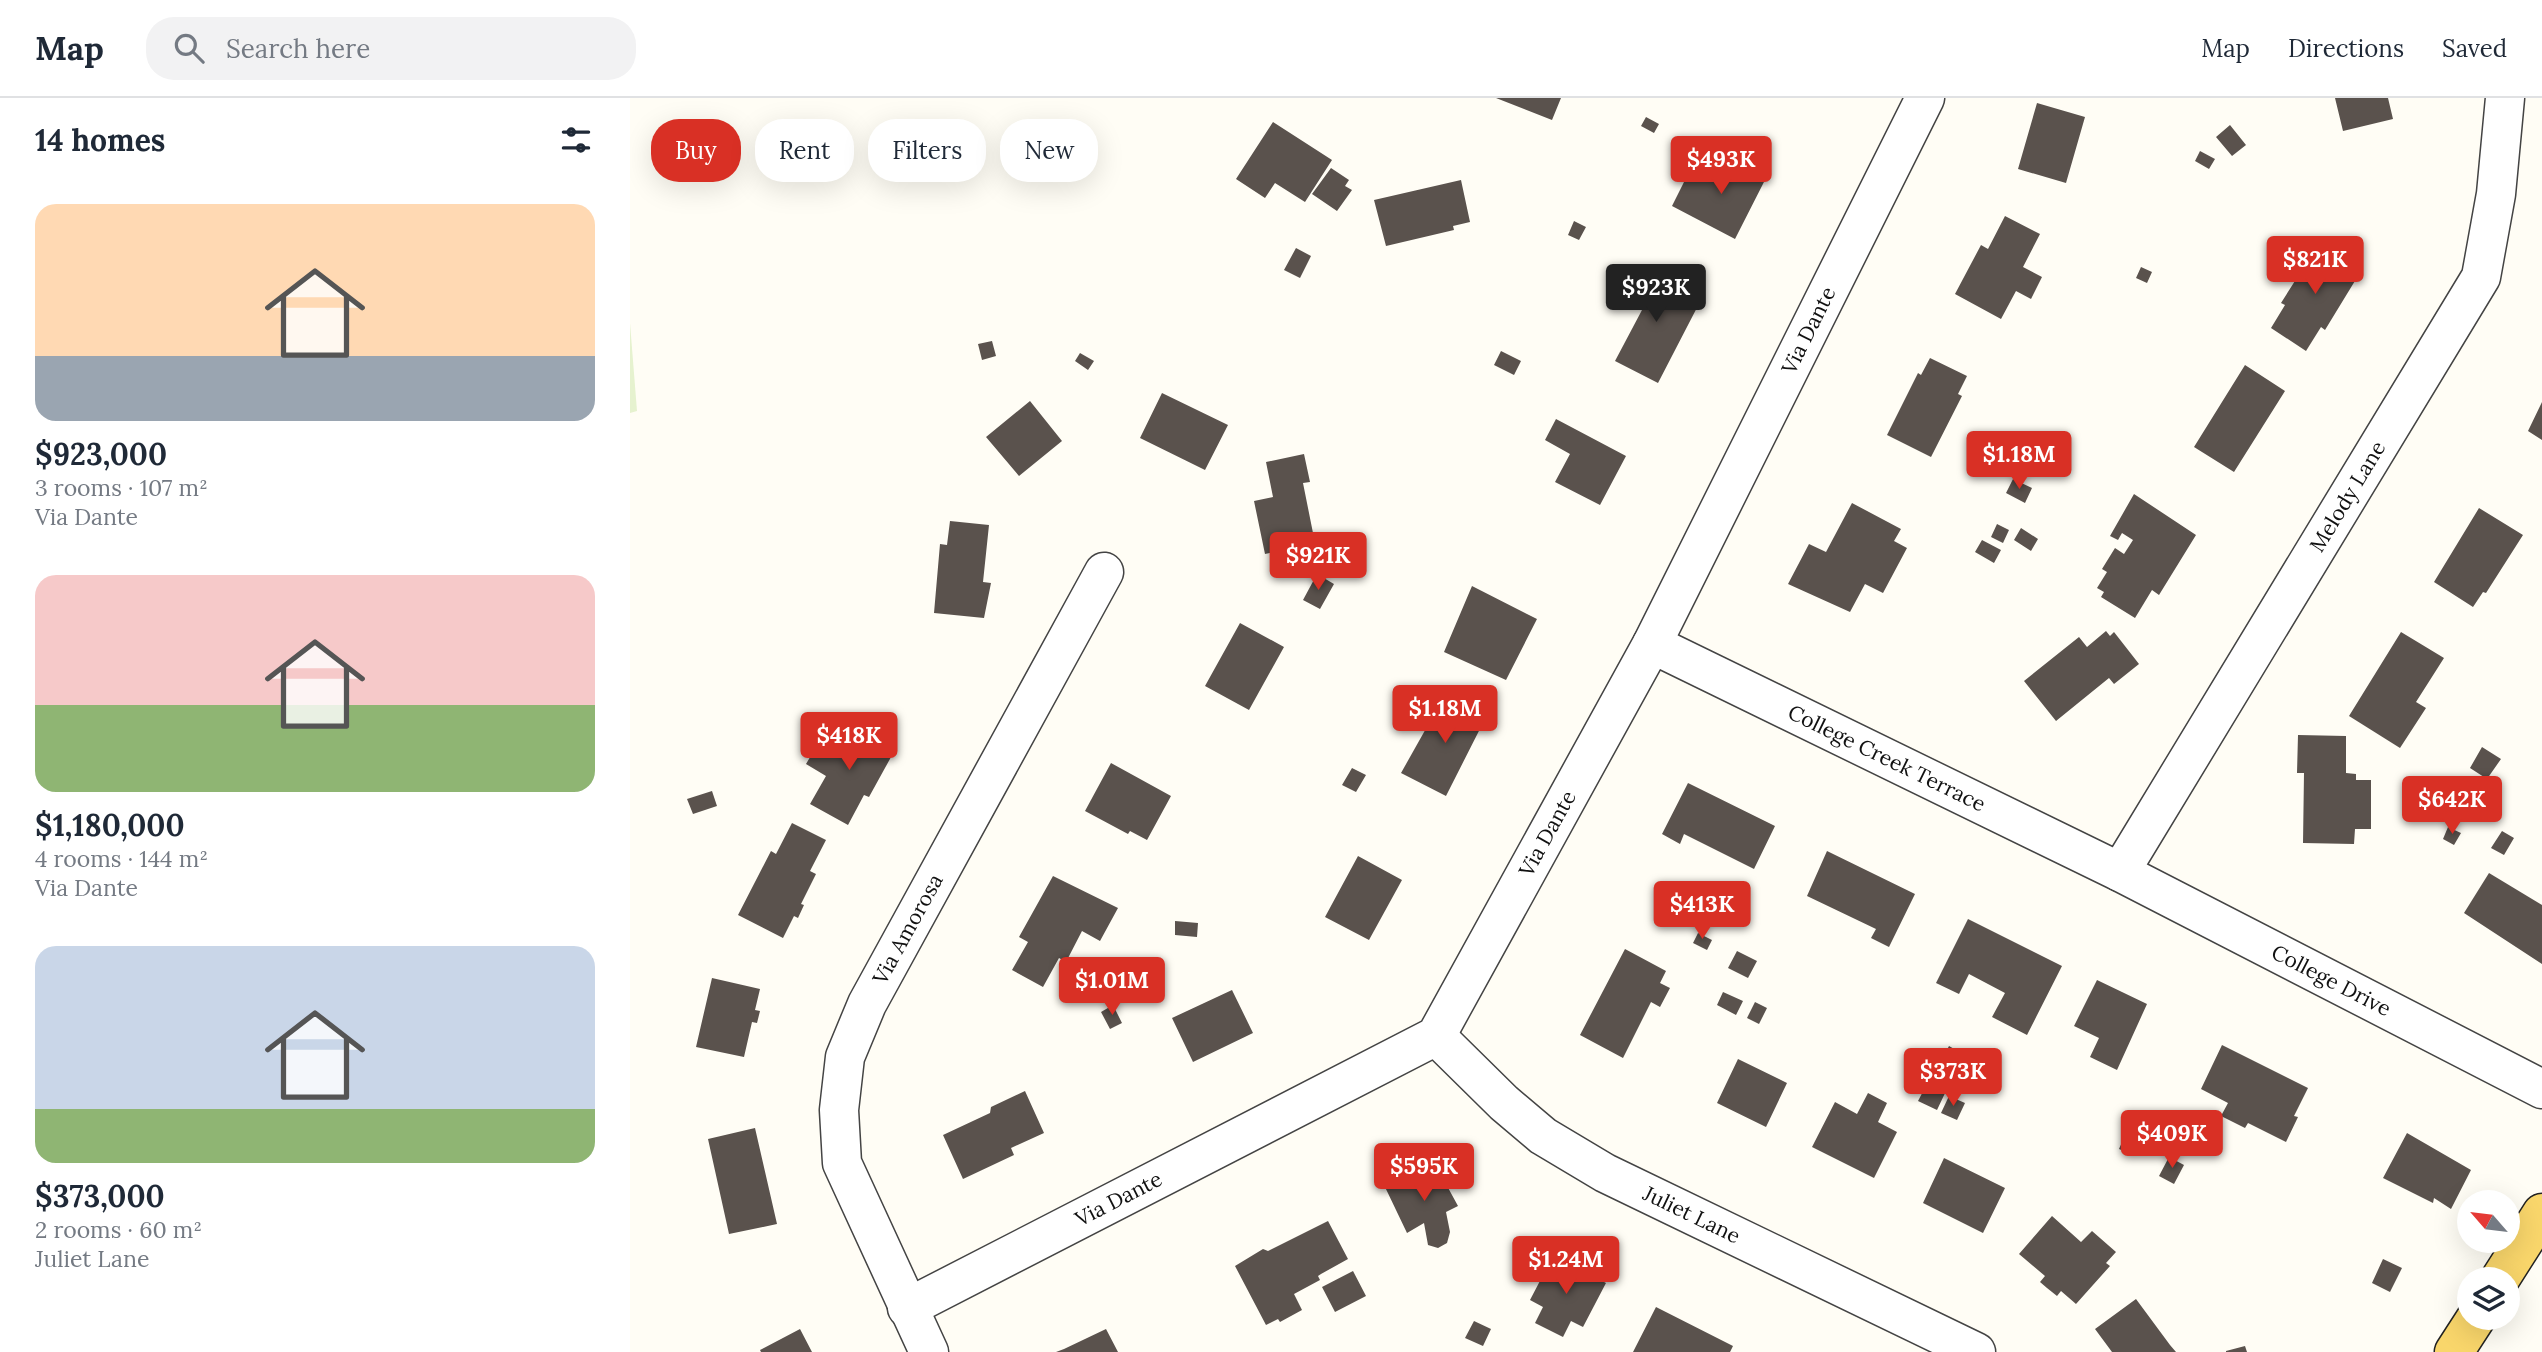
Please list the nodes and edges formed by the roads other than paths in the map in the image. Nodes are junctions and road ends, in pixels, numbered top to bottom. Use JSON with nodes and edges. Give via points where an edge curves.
{"nodes":[{"id":1,"x":1925,"y":98,"type":"edge"},
{"id":2,"x":2505,"y":98,"type":"edge"},
{"id":3,"x":1104,"y":572,"type":"dead end"},
{"id":4,"x":1652,"y":645,"type":"junction"},
{"id":5,"x":2120,"y":872,"type":"junction"},
{"id":6,"x":1436,"y":1036,"type":"junction"},
{"id":7,"x":2542,"y":1089,"type":"edge"},
{"id":8,"x":2542,"y":1213,"type":"edge"},
{"id":9,"x":2508,"y":1267,"type":"edge"},
{"id":10,"x":907,"y":1308,"type":"junction"},
{"id":11,"x":2468,"y":1330,"type":"edge"},
{"id":12,"x":929,"y":1352,"type":"edge"},
{"id":13,"x":1976,"y":1352,"type":"edge"},
{"id":14,"x":2454,"y":1352,"type":"edge"}],
"edges":[{"from":1,"to":4,"type":"street","name":"Via Dante"},
{"from":2,"to":5,"type":"street","name":"Melody Lane","via":[[2496,194],[2481,277]]},
{"from":3,"to":10,"type":"street","name":"Via Amorosa","via":[[867,1004],[845,1057],[839,1110],[842,1163]]},
{"from":4,"to":5,"type":"street","name":"College Creek Terrace"},
{"from":4,"to":6,"type":"street","name":"Via Dante"},
{"from":5,"to":7,"type":"street","name":"College Drive"},
{"from":6,"to":10,"type":"street","name":"Via Dante"},
{"from":6,"to":13,"type":"street","name":"Juliet Lane","via":[[1543,1136],[1605,1172]]},
{"from":8,"to":9,"type":"main road"},
{"from":10,"to":12,"type":"street","name":"Via Amorosa"},
{"from":11,"to":14,"type":"main road"}]}
